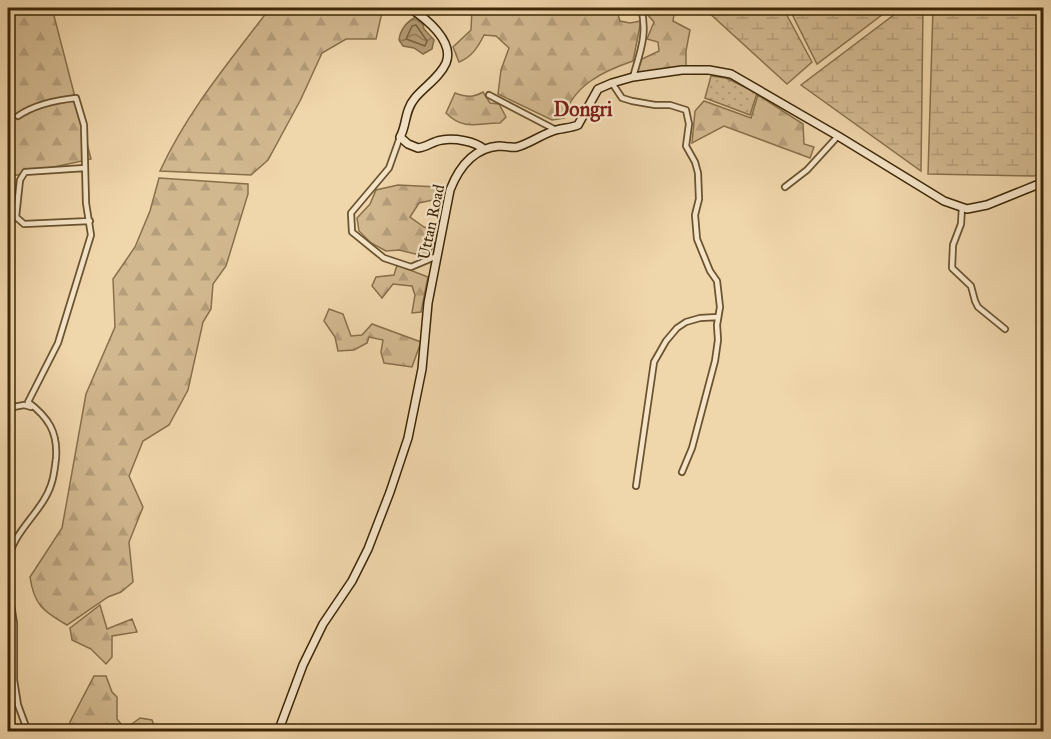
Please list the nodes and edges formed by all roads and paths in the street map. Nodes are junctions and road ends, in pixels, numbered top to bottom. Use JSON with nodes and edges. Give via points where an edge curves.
{"nodes":[{"id":1,"x":410,"y":8,"type":"edge"},
{"id":2,"x":641,"y":8,"type":"edge"},
{"id":3,"x":633,"y":77,"type":"junction"},
{"id":4,"x":612,"y":83,"type":"junction"},
{"id":5,"x":489,"y":95,"type":"dead end"},
{"id":6,"x":18,"y":116,"type":"dead end"},
{"id":7,"x":556,"y":130,"type":"junction"},
{"id":8,"x":838,"y":136,"type":"junction"},
{"id":9,"x":400,"y":137,"type":"junction"},
{"id":10,"x":484,"y":149,"type":"junction"},
{"id":11,"x":85,"y":168,"type":"junction"},
{"id":12,"x":1044,"y":182,"type":"edge"},
{"id":13,"x":785,"y":187,"type":"dead end"},
{"id":14,"x":962,"y":207,"type":"junction"},
{"id":15,"x":90,"y":221,"type":"junction"},
{"id":16,"x":437,"y":256,"type":"junction"},
{"id":17,"x":718,"y":317,"type":"junction"},
{"id":18,"x":1005,"y":329,"type":"dead end"},
{"id":19,"x":8,"y":408,"type":"edge"},
{"id":20,"x":36,"y":409,"type":"junction"},
{"id":21,"x":682,"y":472,"type":"dead end"},
{"id":22,"x":636,"y":486,"type":"dead end"},
{"id":23,"x":8,"y":563,"type":"edge"},
{"id":24,"x":8,"y":585,"type":"edge"},
{"id":25,"x":8,"y":594,"type":"edge"},
{"id":26,"x":28,"y":732,"type":"edge"},
{"id":27,"x":278,"y":732,"type":"edge"}],
"edges":[{"from":1,"to":9,"type":"main road","via":[[435,28],[447,55],[437,75],[414,99]]},
{"from":2,"to":3,"type":"street","via":[[645,33]]},
{"from":3,"to":4,"type":"main road"},
{"from":3,"to":8,"type":"main road","via":[[682,70],[730,74]]},
{"from":4,"to":7,"type":"main road","via":[[598,89],[578,125]]},
{"from":4,"to":17,"type":"street","via":[[622,98],[686,110],[686,146],[698,173],[698,239],[717,281]]},
{"from":5,"to":7,"type":"street"},
{"from":6,"to":11,"type":"street","via":[[55,101],[76,98],[84,125]]},
{"from":7,"to":10,"type":"main road","via":[[514,148]]},
{"from":8,"to":13,"type":"street","via":[[807,170]]},
{"from":8,"to":14,"type":"main road","via":[[944,201]]},
{"from":9,"to":10,"type":"main road","via":[[418,148],[449,140],[474,143]]},
{"from":9,"to":16,"type":"street","via":[[389,168],[351,213],[352,232],[384,258],[411,267]]},
{"from":10,"to":16,"type":"main road","name":"Uttan Road","via":[[470,157],[454,178]]},
{"from":11,"to":15,"type":"street"},
{"from":11,"to":15,"type":"street","via":[[25,172],[20,180],[16,217],[24,224]]},
{"from":12,"to":14,"type":"main road","via":[[987,205]]},
{"from":14,"to":18,"type":"street","via":[[952,268],[971,286],[978,307]]},
{"from":15,"to":20,"type":"street","via":[[89,247],[58,343],[28,402]]},
{"from":16,"to":27,"type":"main road","name":"Uttan Road","via":[[417,395],[390,492],[361,565],[323,624],[303,665]]},
{"from":17,"to":21,"type":"street","via":[[715,362]]},
{"from":17,"to":22,"type":"street","via":[[700,318],[677,328],[654,362]]},
{"from":19,"to":20,"type":"street","via":[[24,405]]},
{"from":20,"to":23,"type":"street","via":[[54,432],[57,449],[51,487],[16,540]]},
{"from":24,"to":25,"type":"street"},
{"from":25,"to":26,"type":"street","via":[[14,623],[14,680]]}]}
